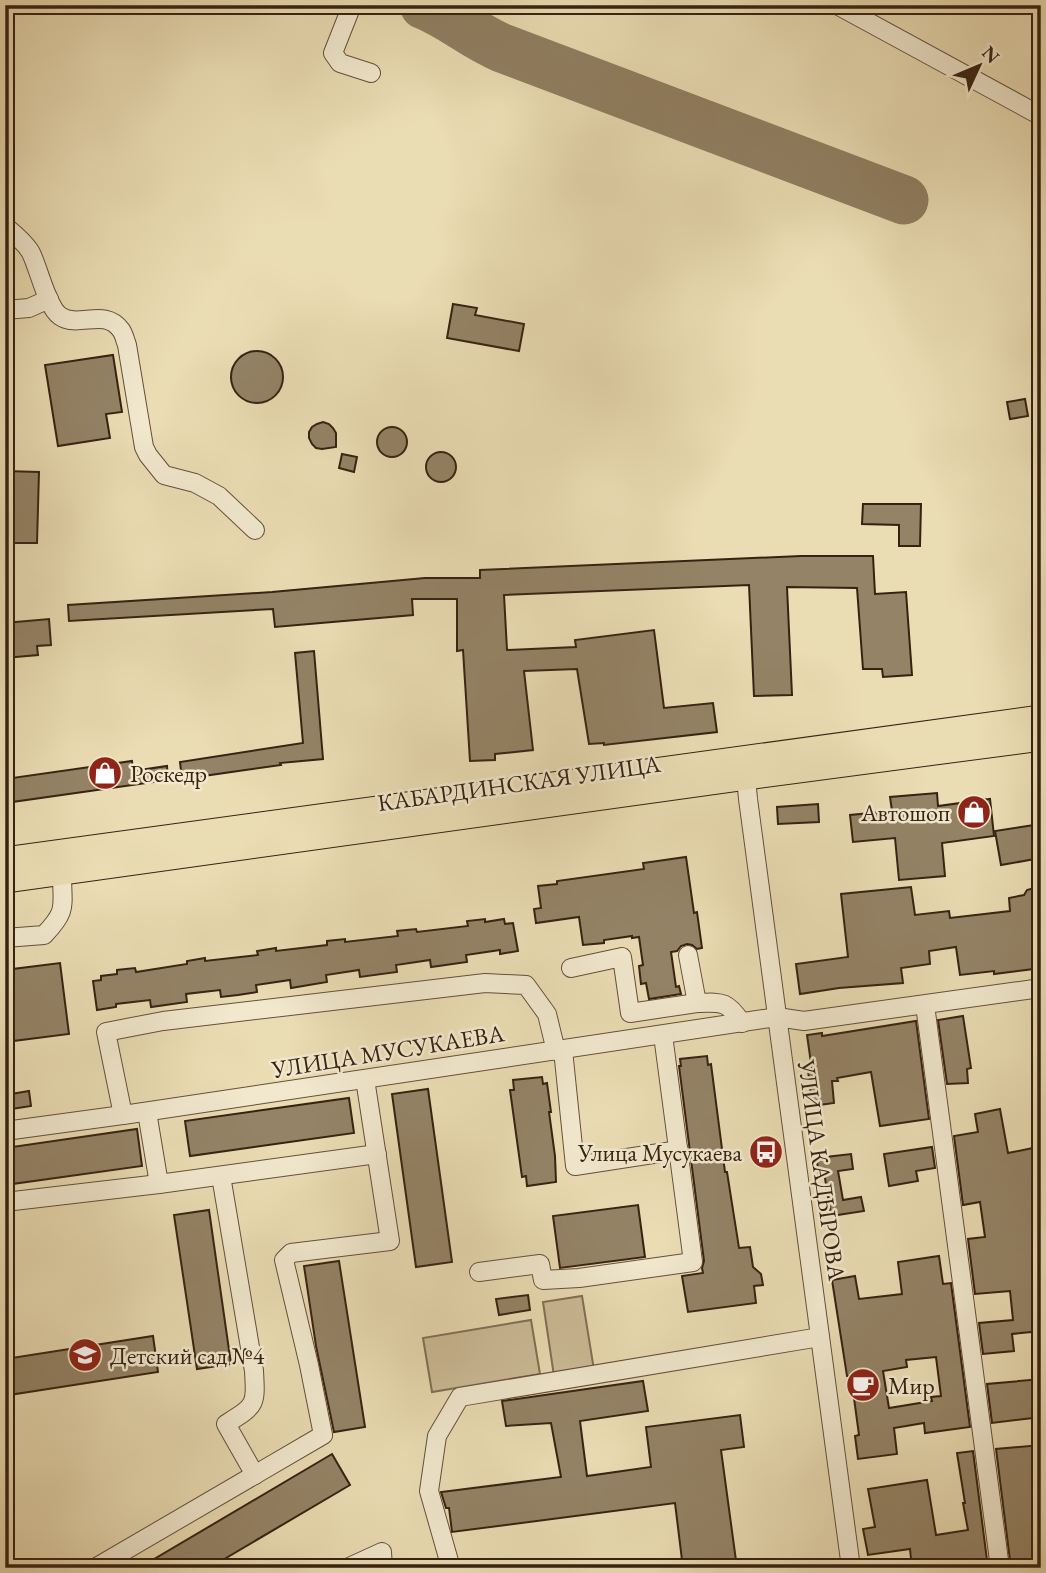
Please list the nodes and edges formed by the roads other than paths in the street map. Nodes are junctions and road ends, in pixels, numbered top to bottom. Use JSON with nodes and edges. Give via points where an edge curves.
{"nodes":[{"id":1,"x":352,"y":5,"type":"edge"},
{"id":2,"x":837,"y":5,"type":"edge"},
{"id":3,"x":371,"y":74,"type":"dead end"},
{"id":4,"x":1041,"y":116,"type":"edge"},
{"id":5,"x":5,"y":226,"type":"edge"},
{"id":6,"x":49,"y":299,"type":"junction"},
{"id":7,"x":5,"y":310,"type":"edge"},
{"id":8,"x":255,"y":530,"type":"dead end"},
{"id":9,"x":1041,"y":717,"type":"edge"},
{"id":10,"x":1041,"y":739,"type":"edge"},
{"id":11,"x":745,"y":768,"type":"junction"},
{"id":12,"x":5,"y":859,"type":"edge"},
{"id":13,"x":62,"y":874,"type":"junction"},
{"id":14,"x":5,"y":881,"type":"edge"},
{"id":15,"x":5,"y":939,"type":"edge"},
{"id":16,"x":688,"y":955,"type":"dead end"},
{"id":17,"x":571,"y":968,"type":"dead end"},
{"id":18,"x":1041,"y":988,"type":"edge"},
{"id":19,"x":697,"y":1003,"type":"junction"},
{"id":20,"x":925,"y":1005,"type":"junction"},
{"id":21,"x":778,"y":1017,"type":"junction"},
{"id":22,"x":742,"y":1023,"type":"junction"},
{"id":23,"x":663,"y":1035,"type":"junction"},
{"id":24,"x":560,"y":1050,"type":"junction"},
{"id":25,"x":365,"y":1079,"type":"junction"},
{"id":26,"x":147,"y":1112,"type":"junction"},
{"id":27,"x":123,"y":1115,"type":"junction"},
{"id":28,"x":5,"y":1131,"type":"edge"},
{"id":29,"x":678,"y":1150,"type":"junction"},
{"id":30,"x":377,"y":1154,"type":"junction"},
{"id":31,"x":221,"y":1175,"type":"junction"},
{"id":32,"x":159,"y":1184,"type":"junction"},
{"id":33,"x":5,"y":1202,"type":"edge"},
{"id":34,"x":479,"y":1272,"type":"dead end"},
{"id":35,"x":820,"y":1338,"type":"junction"},
{"id":36,"x":254,"y":1475,"type":"junction"},
{"id":37,"x":95,"y":1568,"type":"edge"},
{"id":38,"x":347,"y":1568,"type":"edge"},
{"id":39,"x":383,"y":1568,"type":"edge"},
{"id":40,"x":451,"y":1568,"type":"edge"},
{"id":41,"x":851,"y":1568,"type":"edge"},
{"id":42,"x":1000,"y":1568,"type":"edge"}],
"edges":[{"from":1,"to":3,"type":"street","via":[[333,53],[340,62]]},
{"from":2,"to":4,"type":"street"},
{"from":5,"to":6,"type":"street","via":[[30,250]]},
{"from":6,"to":7,"type":"street","via":[[29,308]]},
{"from":6,"to":8,"type":"street","via":[[61,317],[101,318],[121,330],[148,454],[164,475],[219,496]]},
{"from":9,"to":11,"type":"main road","name":"КАБАРДИНСКАЯ УЛИЦА"},
{"from":10,"to":11,"type":"main road","name":"КАБАРДИНСКАЯ УЛИЦА"},
{"from":11,"to":12,"type":"main road","name":"КАБАРДИНСКАЯ УЛИЦА"},
{"from":11,"to":13,"type":"main road","name":"КАБАРДИНСКАЯ УЛИЦА"},
{"from":11,"to":21,"type":"street","name":"УЛИЦА КАДЫРОВА"},
{"from":13,"to":14,"type":"main road","name":"КАБАРДИНСКАЯ УЛИЦА"},
{"from":13,"to":15,"type":"street","via":[[63,908],[58,920],[44,935]]},
{"from":16,"to":19,"type":"street"},
{"from":17,"to":19,"type":"street","via":[[622,957],[630,1013]]},
{"from":18,"to":20,"type":"street","name":"УЛИЦА МУСУКАЕВА"},
{"from":19,"to":22,"type":"street","via":[[721,1002],[734,1010]]},
{"from":20,"to":21,"type":"street","name":"УЛИЦА МУСУКАЕВА","via":[[804,1021]]},
{"from":20,"to":42,"type":"street"},
{"from":21,"to":22,"type":"street","name":"УЛИЦА МУСУКАЕВА"},
{"from":21,"to":35,"type":"street","name":"УЛИЦА КАДЫРОВА"},
{"from":22,"to":23,"type":"street","name":"УЛИЦА МУСУКАЕВА"},
{"from":23,"to":24,"type":"street","name":"УЛИЦА МУСУКАЕВА"},
{"from":23,"to":29,"type":"street"},
{"from":24,"to":25,"type":"street","name":"УЛИЦА МУСУКАЕВА"},
{"from":24,"to":27,"type":"street","via":[[547,1014],[526,985],[485,983],[163,1021],[106,1032]]},
{"from":24,"to":29,"type":"street","via":[[575,1166]]},
{"from":25,"to":26,"type":"street","name":"УЛИЦА МУСУКАЕВА"},
{"from":25,"to":30,"type":"street"},
{"from":26,"to":27,"type":"street","name":"УЛИЦА МУСУКАЕВА"},
{"from":26,"to":32,"type":"street"},
{"from":27,"to":28,"type":"street","name":"УЛИЦА МУСУКАЕВА"},
{"from":29,"to":34,"type":"street","via":[[693,1262],[543,1280],[540,1264]]},
{"from":30,"to":31,"type":"street"},
{"from":30,"to":36,"type":"street","via":[[390,1241],[291,1254],[284,1260],[323,1435]]},
{"from":31,"to":32,"type":"street"},
{"from":31,"to":36,"type":"street","via":[[256,1398],[250,1409],[226,1424]]},
{"from":32,"to":33,"type":"street"},
{"from":35,"to":40,"type":"street","via":[[460,1397],[437,1436],[429,1491]]},
{"from":35,"to":41,"type":"street","name":"УЛИЦА КАДЫРОВА"},
{"from":36,"to":37,"type":"street"},
{"from":38,"to":39,"type":"street","via":[[382,1552]]}]}
